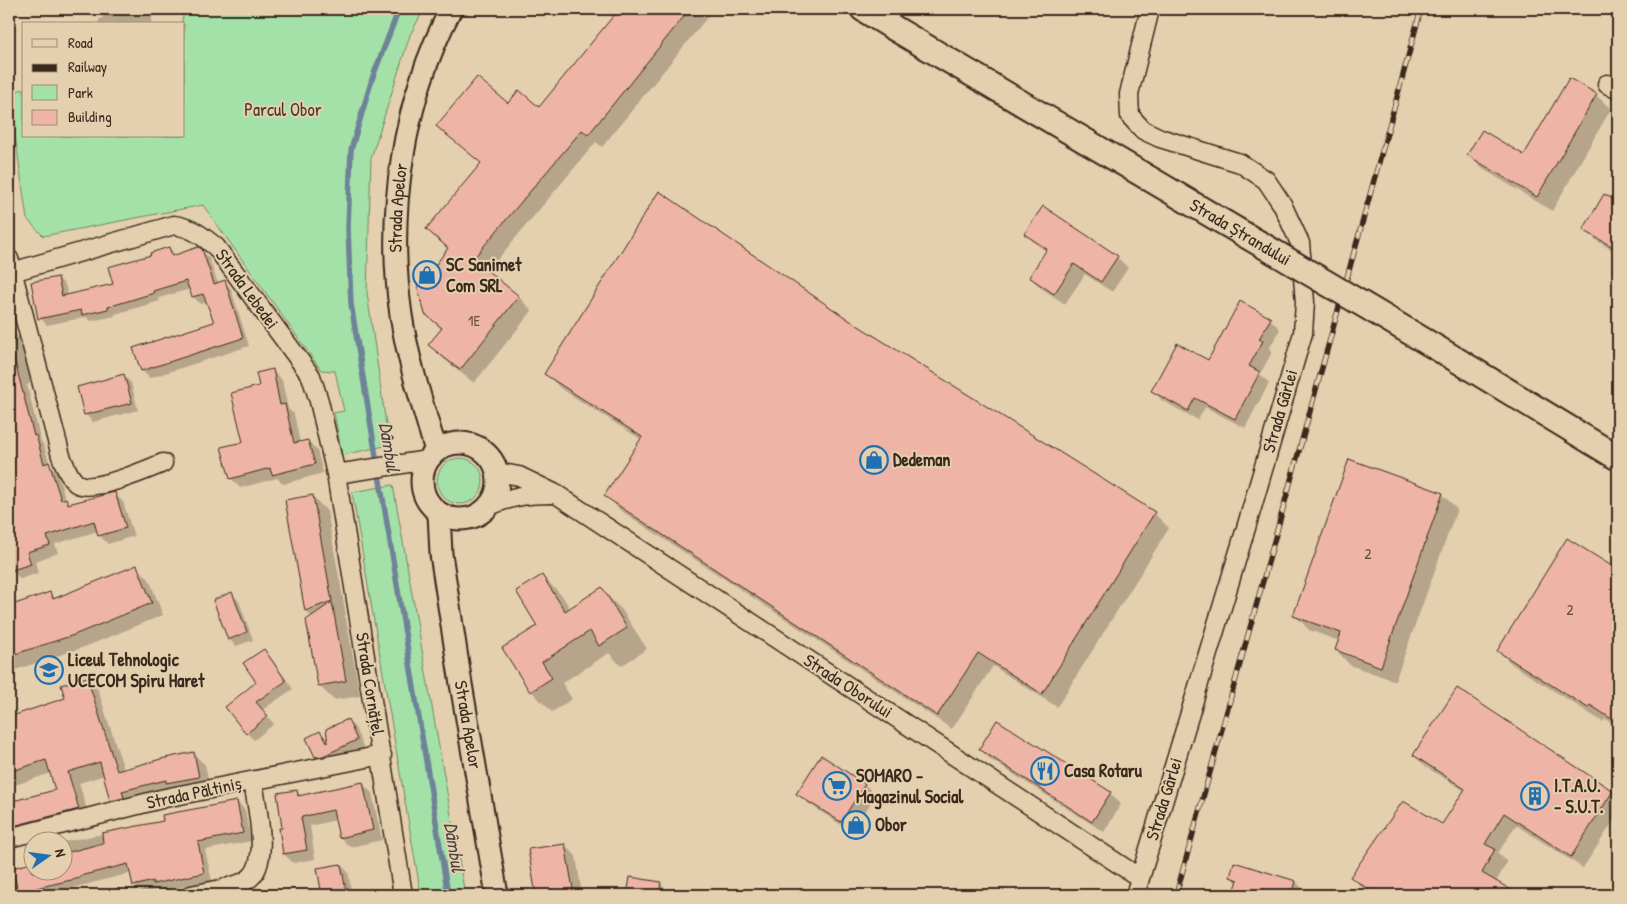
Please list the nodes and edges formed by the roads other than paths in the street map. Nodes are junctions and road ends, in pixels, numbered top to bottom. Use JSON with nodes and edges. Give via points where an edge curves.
{"nodes":[{"id":1,"x":451,"y":9,"type":"edge"},
{"id":2,"x":863,"y":9,"type":"edge"},
{"id":3,"x":1150,"y":9,"type":"edge"},
{"id":4,"x":10,"y":265,"type":"edge"},
{"id":5,"x":425,"y":414,"type":"junction"},
{"id":6,"x":459,"y":443,"type":"junction"},
{"id":7,"x":432,"y":455,"type":"junction"},
{"id":8,"x":1618,"y":458,"type":"edge"},
{"id":9,"x":163,"y":463,"type":"dead end"},
{"id":10,"x":497,"y":472,"type":"junction"},
{"id":11,"x":340,"y":473,"type":"junction"},
{"id":12,"x":556,"y":494,"type":"junction"},
{"id":13,"x":487,"y":507,"type":"junction"},
{"id":14,"x":439,"y":513,"type":"junction"},
{"id":15,"x":464,"y":519,"type":"junction"},
{"id":16,"x":441,"y":554,"type":"junction"},
{"id":17,"x":382,"y":755,"type":"junction"},
{"id":18,"x":253,"y":781,"type":"junction"},
{"id":19,"x":9,"y":838,"type":"edge"},
{"id":20,"x":1137,"y":887,"type":"edge"},
{"id":21,"x":191,"y":895,"type":"edge"},
{"id":22,"x":404,"y":895,"type":"edge"},
{"id":23,"x":497,"y":895,"type":"edge"}],
"edges":[{"from":1,"to":5,"type":"street","name":"Strada Apelor","via":[[426,67],[410,122],[402,162],[395,235],[401,317]]},
{"from":2,"to":8,"type":"main road","name":"Strada Ștrandului","bridge":true},
{"from":3,"to":20,"type":"street","name":"Strada Gârlei","via":[[1129,94],[1130,116],[1142,130],[1240,163],[1266,180],[1282,204],[1300,243],[1305,302],[1303,333]]},
{"from":4,"to":9,"type":"street","via":[[61,456],[69,475],[77,484],[89,487]]},
{"from":4,"to":11,"type":"street","name":"Strada Lebedei","via":[[174,225],[199,233],[216,246],[311,376]]},
{"from":5,"to":6,"type":"street"},
{"from":5,"to":7,"type":"street","name":"Strada Apelor"},
{"from":6,"to":7,"type":"street","via":[[447,445]]},
{"from":6,"to":10,"type":"street","via":[[476,446],[492,461]]},
{"from":7,"to":11,"type":"street","via":[[400,464]]},
{"from":7,"to":14,"type":"street","via":[[423,471],[422,482],[430,505]]},
{"from":10,"to":12,"type":"street","name":"Strada Oborului","via":[[519,476]]},
{"from":10,"to":13,"type":"street","via":[[498,484]]},
{"from":11,"to":17,"type":"street","name":"Strada Cornățel"},
{"from":12,"to":13,"type":"street","via":[[516,496]]},
{"from":12,"to":20,"type":"street","name":"Strada Oborului"},
{"from":13,"to":15,"type":"street"},
{"from":14,"to":15,"type":"street"},
{"from":14,"to":16,"type":"street","name":"Strada Apelor"},
{"from":15,"to":16,"type":"street"},
{"from":16,"to":23,"type":"street","name":"Strada Apelor"},
{"from":17,"to":18,"type":"street","name":"Strada Păltiniș"},
{"from":17,"to":22,"type":"street","name":"Strada Cornățel"},
{"from":18,"to":19,"type":"street","name":"Strada Păltiniș","via":[[165,798]]},
{"from":18,"to":21,"type":"street","via":[[261,835],[257,869],[248,880]]}]}
